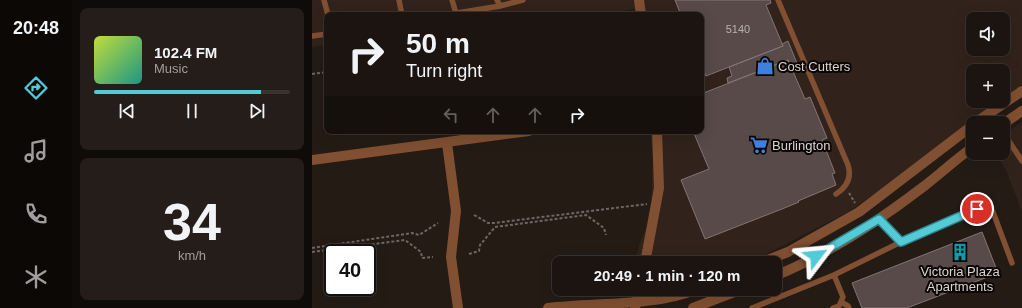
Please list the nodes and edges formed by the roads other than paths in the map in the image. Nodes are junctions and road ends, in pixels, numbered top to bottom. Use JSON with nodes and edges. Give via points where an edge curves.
{"nodes":[{"id":1,"x":324,"y":0,"type":"edge"},
{"id":2,"x":399,"y":0,"type":"edge"},
{"id":3,"x":452,"y":0,"type":"edge"},
{"id":4,"x":523,"y":0,"type":"edge"},
{"id":5,"x":639,"y":0,"type":"edge"},
{"id":6,"x":778,"y":0,"type":"edge"},
{"id":7,"x":499,"y":3,"type":"edge"},
{"id":8,"x":327,"y":12,"type":"edge"},
{"id":9,"x":401,"y":12,"type":"edge"},
{"id":10,"x":456,"y":12,"type":"edge"},
{"id":11,"x":460,"y":12,"type":"edge"},
{"id":12,"x":641,"y":12,"type":"edge"},
{"id":13,"x":324,"y":34,"type":"edge"},
{"id":14,"x":312,"y":36,"type":"edge"},
{"id":15,"x":1022,"y":91,"type":"edge"},
{"id":16,"x":1022,"y":111,"type":"edge"},
{"id":17,"x":986,"y":116,"type":"edge"},
{"id":18,"x":1010,"y":119,"type":"edge"},
{"id":19,"x":966,"y":130,"type":"edge"},
{"id":20,"x":508,"y":134,"type":"edge"},
{"id":21,"x":656,"y":134,"type":"edge"},
{"id":22,"x":447,"y":143,"type":"junction"},
{"id":23,"x":1010,"y":143,"type":"edge"},
{"id":24,"x":966,"y":153,"type":"edge"},
{"id":25,"x":312,"y":160,"type":"edge"},
{"id":26,"x":1022,"y":161,"type":"edge"},
{"id":27,"x":836,"y":194,"type":"dead end"},
{"id":28,"x":879,"y":219,"type":"junction"},
{"id":29,"x":901,"y":242,"type":"junction"},
{"id":30,"x":646,"y":256,"type":"edge"},
{"id":31,"x":778,"y":256,"type":"edge"},
{"id":32,"x":1012,"y":263,"type":"dead end"},
{"id":33,"x":782,"y":273,"type":"edge"},
{"id":34,"x":834,"y":275,"type":"junction"},
{"id":35,"x":675,"y":296,"type":"edge"},
{"id":36,"x":724,"y":296,"type":"edge"},
{"id":37,"x":841,"y":302,"type":"junction"},
{"id":38,"x":637,"y":305,"type":"edge"},
{"id":39,"x":458,"y":308,"type":"edge"},
{"id":40,"x":548,"y":308,"type":"edge"},
{"id":41,"x":693,"y":308,"type":"edge"},
{"id":42,"x":752,"y":308,"type":"edge"},
{"id":43,"x":833,"y":308,"type":"edge"},
{"id":44,"x":849,"y":308,"type":"edge"}],
"edges":[{"from":1,"to":8,"type":"lane"},
{"from":2,"to":9,"type":"lane"},
{"from":3,"to":10,"type":"lane"},
{"from":4,"to":7,"type":"lane"},
{"from":5,"to":12,"type":"street"},
{"from":6,"to":27,"type":"lane","via":[[848,165],[849,180]]},
{"from":7,"to":11,"type":"lane"},
{"from":13,"to":14,"type":"lane"},
{"from":15,"to":17,"type":"street"},
{"from":16,"to":18,"type":"street"},
{"from":19,"to":31,"type":"street","via":[[859,212]]},
{"from":20,"to":22,"type":"street"},
{"from":21,"to":30,"type":"street","via":[[659,188]]},
{"from":22,"to":25,"type":"street"},
{"from":22,"to":39,"type":"street","via":[[456,211],[451,258]]},
{"from":23,"to":26,"type":"lane"},
{"from":24,"to":28,"type":"street"},
{"from":28,"to":29,"type":"lane"},
{"from":28,"to":33,"type":"street"},
{"from":29,"to":32,"type":"lane","via":[[990,204]]},
{"from":29,"to":34,"type":"lane"},
{"from":34,"to":37,"type":"lane","via":[[843,296]]},
{"from":34,"to":42,"type":"lane"},
{"from":35,"to":38,"type":"street"},
{"from":36,"to":41,"type":"street"},
{"from":37,"to":43,"type":"lane"},
{"from":37,"to":44,"type":"lane"},
{"from":38,"to":40,"type":"street","via":[[575,305]]}]}
